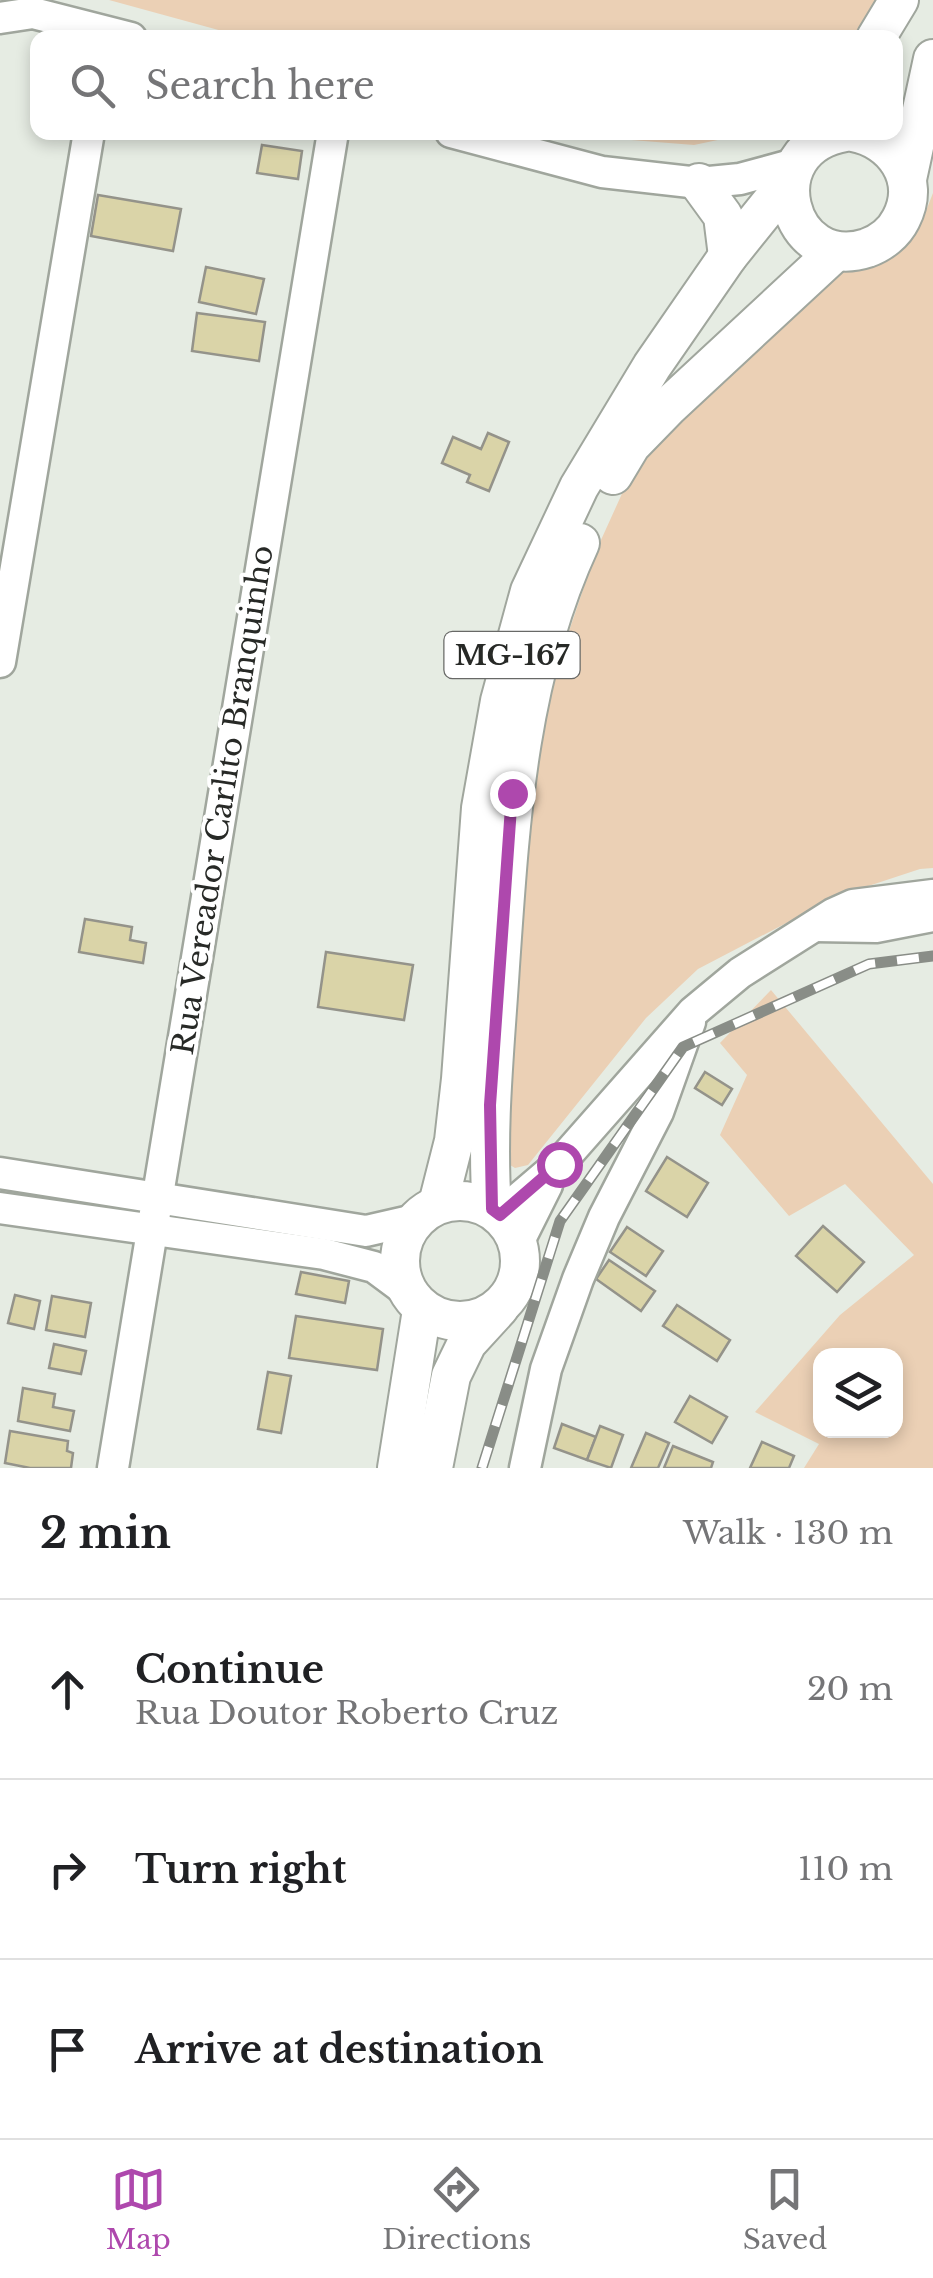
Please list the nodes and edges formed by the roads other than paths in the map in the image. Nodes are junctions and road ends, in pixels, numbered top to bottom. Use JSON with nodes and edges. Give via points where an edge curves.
{"nodes":[{"id":1,"x":899,"y":0,"type":"edge"},
{"id":2,"x":0,"y":18,"type":"edge"},
{"id":3,"x":96,"y":30,"type":"edge"},
{"id":4,"x":881,"y":30,"type":"edge"},
{"id":5,"x":933,"y":59,"type":"edge"},
{"id":6,"x":88,"y":140,"type":"edge"},
{"id":7,"x":332,"y":140,"type":"edge"},
{"id":8,"x":481,"y":140,"type":"edge"},
{"id":9,"x":878,"y":140,"type":"edge"},
{"id":10,"x":812,"y":151,"type":"edge"},
{"id":11,"x":907,"y":179,"type":"junction"},
{"id":12,"x":700,"y":183,"type":"junction"},
{"id":13,"x":836,"y":250,"type":"junction"},
{"id":14,"x":728,"y":256,"type":"junction"},
{"id":15,"x":0,"y":662,"type":"edge"},
{"id":16,"x":933,"y":895,"type":"edge"},
{"id":17,"x":933,"y":916,"type":"edge"},
{"id":18,"x":815,"y":926,"type":"junction"},
{"id":19,"x":692,"y":1012,"type":"junction"},
{"id":20,"x":0,"y":1174,"type":"edge"},
{"id":21,"x":158,"y":1198,"type":"junction"},
{"id":22,"x":0,"y":1208,"type":"edge"},
{"id":23,"x":426,"y":1212,"type":"junction"},
{"id":24,"x":503,"y":1223,"type":"junction"},
{"id":25,"x":154,"y":1230,"type":"junction"},
{"id":26,"x":414,"y":1300,"type":"junction"},
{"id":27,"x":500,"y":1306,"type":"junction"},
{"id":28,"x":113,"y":1468,"type":"edge"},
{"id":29,"x":396,"y":1468,"type":"edge"},
{"id":30,"x":433,"y":1468,"type":"edge"},
{"id":31,"x":525,"y":1468,"type":"edge"}],
"edges":[{"from":1,"to":4,"type":"main road"},
{"from":2,"to":3,"type":"street","via":[[33,13]]},
{"from":5,"to":11,"type":"main road"},
{"from":6,"to":15,"type":"street"},
{"from":7,"to":21,"type":"street","name":"Rua Vereador Carlito Branquinho"},
{"from":8,"to":12,"type":"street","via":[[602,172]]},
{"from":9,"to":11,"type":"main road","via":[[900,160]]},
{"from":10,"to":12,"type":"street","via":[[740,179]]},
{"from":10,"to":13,"type":"main road","via":[[789,198],[804,232]]},
{"from":10,"to":14,"type":"main road","number":"MG-167"},
{"from":11,"to":13,"type":"main road","via":[[908,199],[891,234],[856,252]]},
{"from":12,"to":14,"type":"main road","via":[[723,216]]},
{"from":13,"to":24,"type":"main road","number":"MG-167","via":[[631,445],[562,580],[532,676],[512,793],[490,1105]]},
{"from":14,"to":23,"type":"main road","number":"MG-167","via":[[579,487],[530,590],[481,808],[454,1141]]},
{"from":16,"to":18,"type":"street","via":[[853,904]]},
{"from":17,"to":18,"type":"street","via":[[876,927]]},
{"from":18,"to":19,"type":"street"},
{"from":19,"to":24,"type":"street"},
{"from":19,"to":31,"type":"street","via":[[658,1112],[578,1279],[546,1369]]},
{"from":20,"to":21,"type":"street"},
{"from":21,"to":23,"type":"street","via":[[366,1232]]},
{"from":21,"to":25,"type":"street","name":"Rua Vereador Carlito Branquinho"},
{"from":22,"to":25,"type":"street"},
{"from":23,"to":24,"type":"main road","via":[[466,1200]]},
{"from":23,"to":26,"type":"main road","via":[[399,1254]]},
{"from":24,"to":27,"type":"main road","via":[[520,1255],[517,1283]]},
{"from":25,"to":26,"type":"street","via":[[374,1266]]},
{"from":25,"to":28,"type":"street","name":"Rua Vereador Carlito Branquinho"},
{"from":26,"to":27,"type":"main road","via":[[448,1321],[476,1320]]},
{"from":26,"to":29,"type":"main road"},
{"from":27,"to":30,"type":"main road","via":[[467,1342],[451,1376]]}]}
